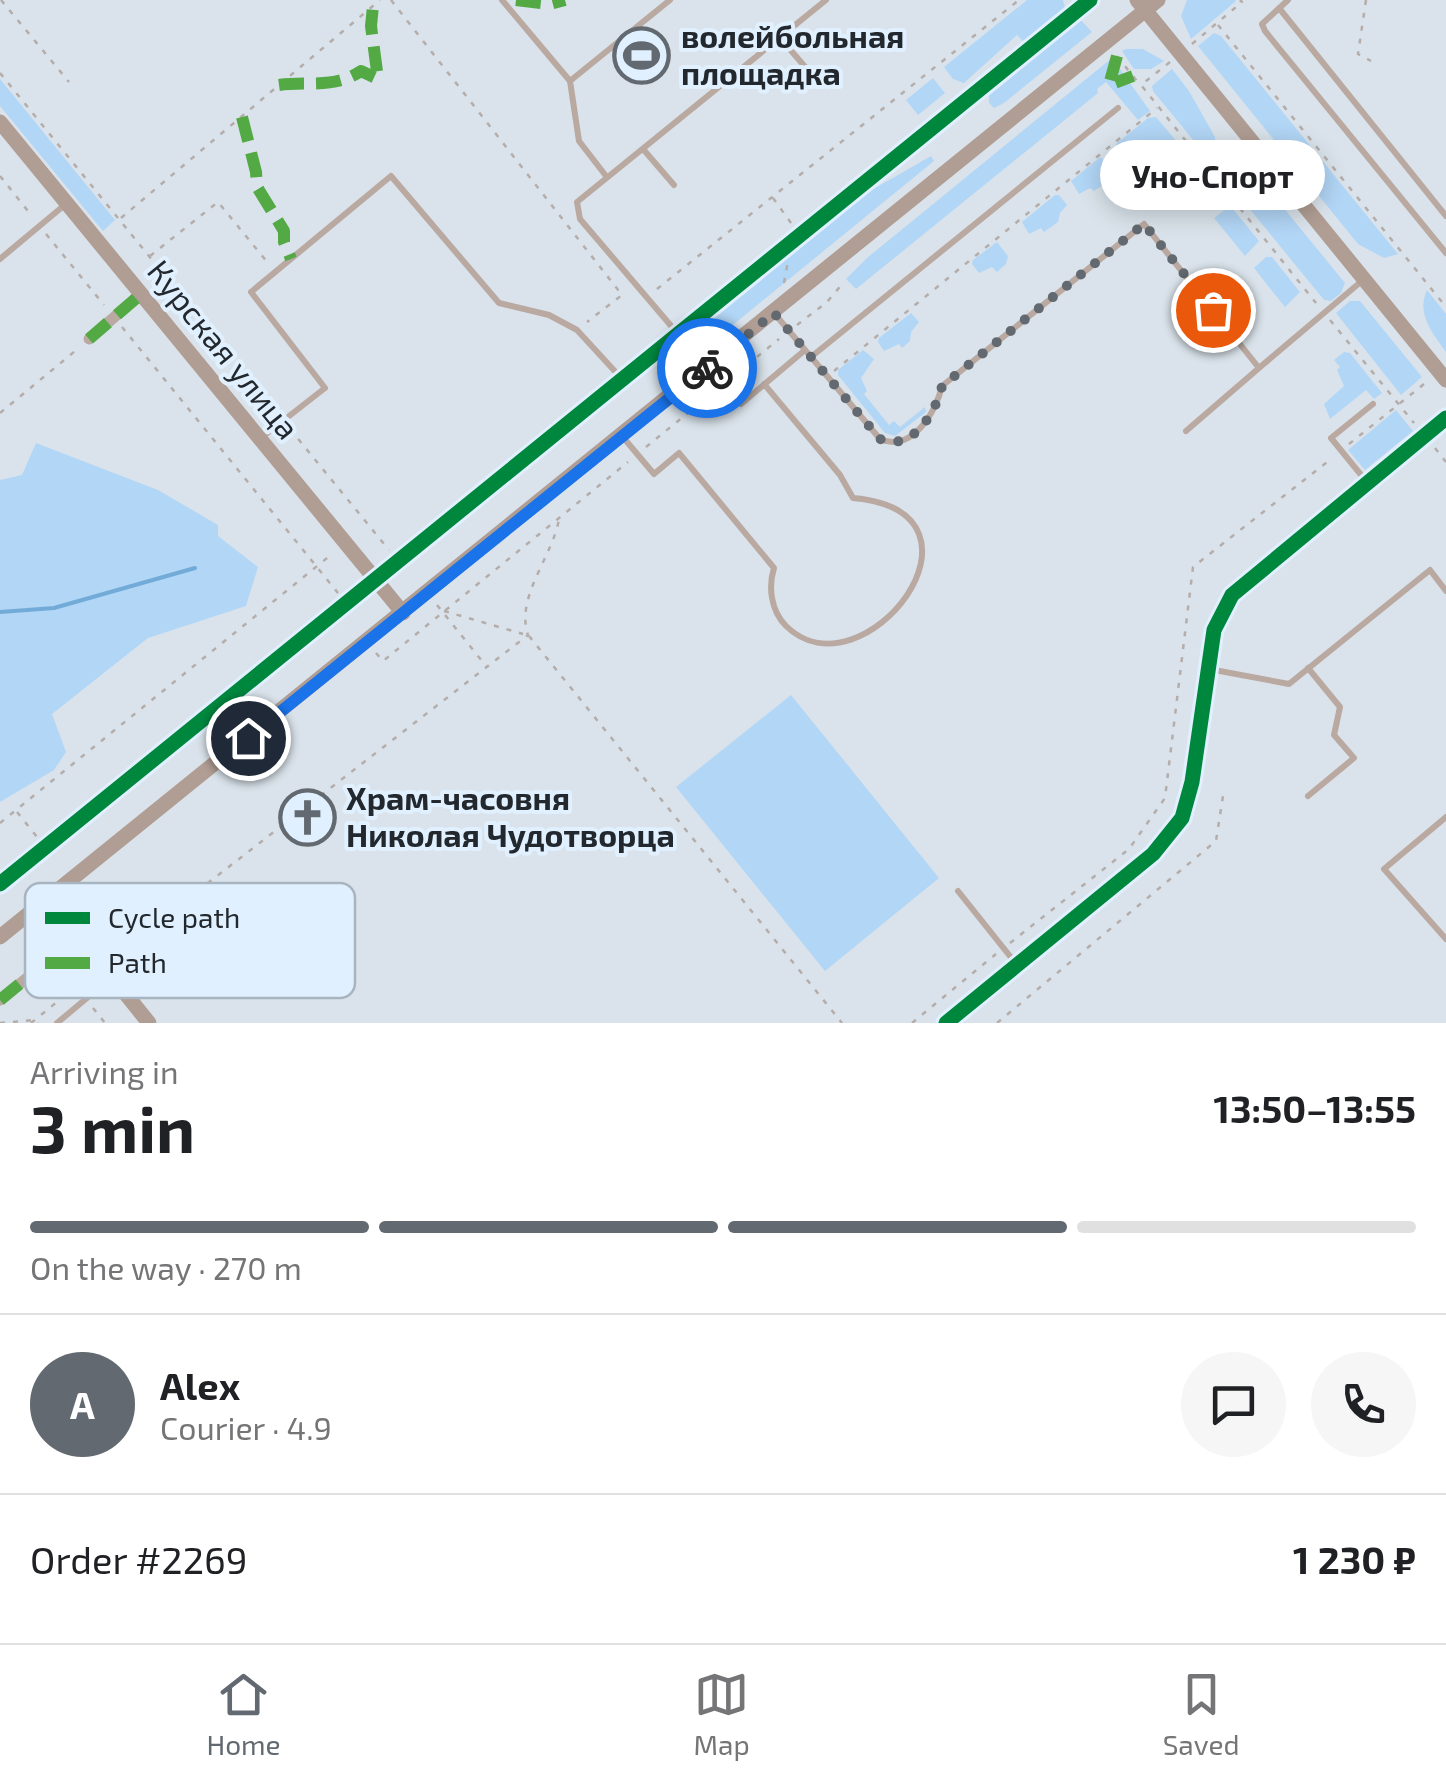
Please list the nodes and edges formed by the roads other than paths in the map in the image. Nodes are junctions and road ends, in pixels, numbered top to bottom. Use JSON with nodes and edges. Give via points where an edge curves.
{"nodes":[{"id":1,"x":502,"y":0,"type":"edge"},
{"id":2,"x":670,"y":0,"type":"edge"},
{"id":3,"x":826,"y":0,"type":"edge"},
{"id":4,"x":1090,"y":0,"type":"edge"},
{"id":5,"x":1288,"y":0,"type":"edge"},
{"id":6,"x":1147,"y":3,"type":"edge"},
{"id":7,"x":1279,"y":8,"type":"junction"},
{"id":8,"x":780,"y":38,"type":"junction"},
{"id":9,"x":814,"y":77,"type":"dead end"},
{"id":10,"x":570,"y":82,"type":"junction"},
{"id":11,"x":1118,"y":108,"type":"dead end"},
{"id":12,"x":0,"y":122,"type":"edge"},
{"id":13,"x":643,"y":150,"type":"junction"},
{"id":14,"x":606,"y":176,"type":"junction"},
{"id":15,"x":674,"y":185,"type":"dead end"},
{"id":16,"x":68,"y":202,"type":"junction"},
{"id":17,"x":1446,"y":216,"type":"edge"},
{"id":18,"x":1446,"y":253,"type":"edge"},
{"id":19,"x":0,"y":259,"type":"edge"},
{"id":20,"x":1364,"y":279,"type":"junction"},
{"id":21,"x":141,"y":294,"type":"junction"},
{"id":22,"x":774,"y":313,"type":"junction"},
{"id":23,"x":678,"y":334,"type":"junction"},
{"id":24,"x":89,"y":339,"type":"road end"},
{"id":25,"x":805,"y":350,"type":"junction"},
{"id":26,"x":812,"y":358,"type":"junction"},
{"id":27,"x":1260,"y":368,"type":"junction"},
{"id":28,"x":1443,"y":376,"type":"edge"},
{"id":29,"x":622,"y":378,"type":"junction"},
{"id":30,"x":764,"y":384,"type":"junction"},
{"id":31,"x":740,"y":404,"type":"dead end"},
{"id":32,"x":1373,"y":404,"type":"dead end"},
{"id":33,"x":1446,"y":418,"type":"edge"},
{"id":34,"x":1186,"y":431,"type":"dead end"},
{"id":35,"x":622,"y":436,"type":"junction"},
{"id":36,"x":260,"y":439,"type":"junction"},
{"id":37,"x":1367,"y":482,"type":"junction"},
{"id":38,"x":374,"y":577,"type":"junction"},
{"id":39,"x":1446,"y":591,"type":"edge"},
{"id":40,"x":404,"y":613,"type":"junction"},
{"id":41,"x":1206,"y":668,"type":"junction"},
{"id":42,"x":1308,"y":668,"type":"junction"},
{"id":43,"x":1308,"y":796,"type":"dead end"},
{"id":44,"x":1446,"y":817,"type":"edge"},
{"id":45,"x":68,"y":883,"type":"edge"},
{"id":46,"x":0,"y":884,"type":"edge"},
{"id":47,"x":958,"y":891,"type":"dead end"},
{"id":48,"x":25,"y":917,"type":"edge"},
{"id":49,"x":0,"y":937,"type":"edge"},
{"id":50,"x":1446,"y":939,"type":"edge"},
{"id":51,"x":1017,"y":965,"type":"junction"},
{"id":52,"x":25,"y":979,"type":"edge"},
{"id":53,"x":82,"y":998,"type":"edge"},
{"id":54,"x":128,"y":998,"type":"edge"},
{"id":55,"x":0,"y":1000,"type":"edge"},
{"id":56,"x":57,"y":1023,"type":"edge"},
{"id":57,"x":148,"y":1023,"type":"edge"},
{"id":58,"x":946,"y":1023,"type":"edge"}],
"edges":[{"from":1,"to":10,"type":"lane"},
{"from":2,"to":10,"type":"lane"},
{"from":3,"to":8,"type":"lane"},
{"from":4,"to":23,"type":"street"},
{"from":5,"to":7,"type":"lane"},
{"from":6,"to":20,"type":"main road"},
{"from":6,"to":22,"type":"main road"},
{"from":7,"to":17,"type":"lane"},
{"from":7,"to":18,"type":"lane","via":[[1262,24],[1265,31]]},
{"from":8,"to":9,"type":"lane"},
{"from":8,"to":13,"type":"lane"},
{"from":10,"to":14,"type":"lane","via":[[578,141]]},
{"from":11,"to":26,"type":"lane"},
{"from":12,"to":16,"type":"main road","name":"Курская улица"},
{"from":13,"to":14,"type":"lane"},
{"from":13,"to":15,"type":"lane"},
{"from":14,"to":23,"type":"lane","via":[[578,202],[580,219]]},
{"from":16,"to":19,"type":"lane"},
{"from":16,"to":21,"type":"main road","name":"Курская улица"},
{"from":20,"to":27,"type":"lane"},
{"from":20,"to":28,"type":"main road"},
{"from":21,"to":24,"type":"street"},
{"from":21,"to":36,"type":"main road","name":"Курская улица"},
{"from":22,"to":25,"type":"lane"},
{"from":22,"to":35,"type":"main road"},
{"from":23,"to":29,"type":"street"},
{"from":25,"to":26,"type":"lane"},
{"from":25,"to":30,"type":"lane"},
{"from":26,"to":27,"type":"lane","via":[[880,439],[902,441],[931,417],[942,386],[1144,224]]},
{"from":27,"to":34,"type":"lane"},
{"from":29,"to":36,"type":"lane","via":[[577,330],[499,302],[391,176],[251,292],[325,388]]},
{"from":29,"to":38,"type":"street"},
{"from":30,"to":31,"type":"lane"},
{"from":30,"to":35,"type":"lane","via":[[853,498],[888,503],[920,535],[916,583],[880,626],[847,640],[808,640],[786,626],[773,602],[774,568],[679,453],[654,474]]},
{"from":32,"to":37,"type":"lane","via":[[1331,438]]},
{"from":33,"to":37,"type":"main road"},
{"from":35,"to":40,"type":"main road"},
{"from":36,"to":38,"type":"main road","name":"Курская улица"},
{"from":37,"to":41,"type":"main road","via":[[1232,595],[1214,630]]},
{"from":38,"to":40,"type":"main road","name":"Курская улица"},
{"from":38,"to":46,"type":"street"},
{"from":39,"to":42,"type":"lane","via":[[1430,570]]},
{"from":40,"to":45,"type":"main road"},
{"from":41,"to":42,"type":"lane","via":[[1289,684]]},
{"from":41,"to":51,"type":"main road","via":[[1182,818],[1153,854]]},
{"from":42,"to":43,"type":"lane","via":[[1340,707],[1334,734],[1354,758]]},
{"from":44,"to":50,"type":"lane","via":[[1384,869]]},
{"from":47,"to":51,"type":"lane"},
{"from":48,"to":49,"type":"main road"},
{"from":51,"to":58,"type":"main road"},
{"from":52,"to":55,"type":"street"},
{"from":53,"to":56,"type":"lane"},
{"from":54,"to":57,"type":"main road"}]}
